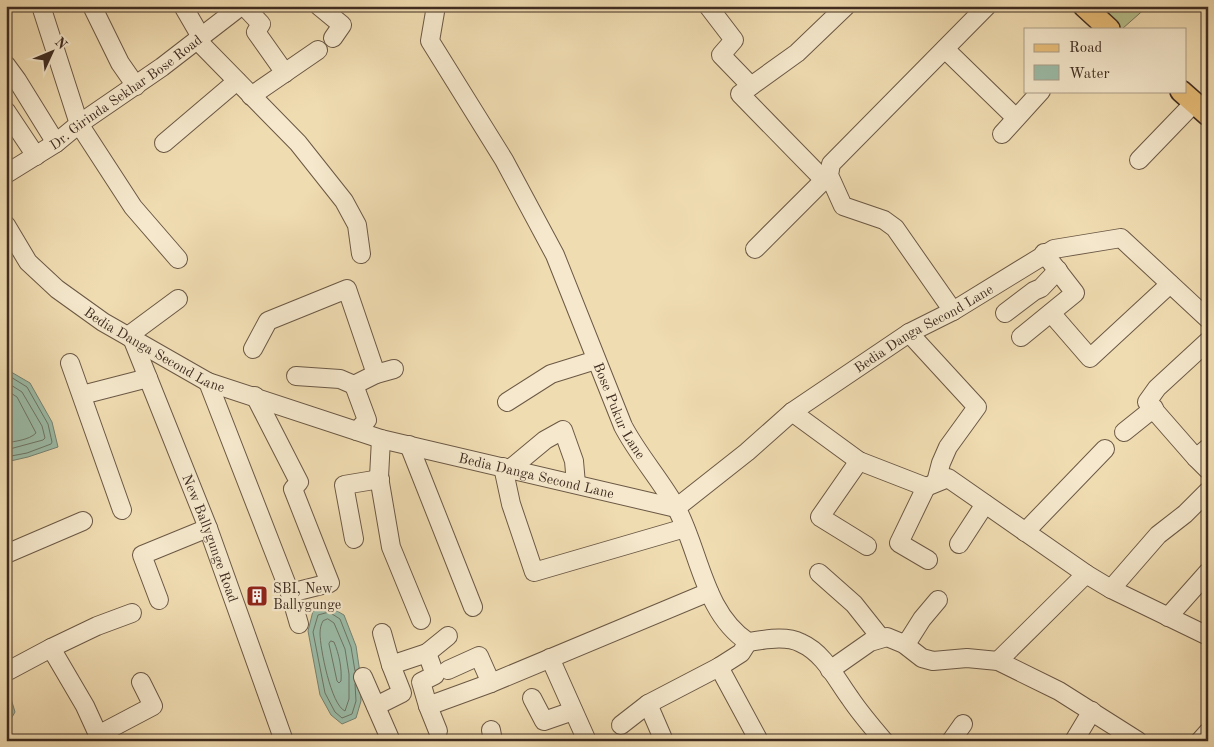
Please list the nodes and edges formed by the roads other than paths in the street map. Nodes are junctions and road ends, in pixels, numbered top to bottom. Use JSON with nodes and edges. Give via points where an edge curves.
{"nodes":[{"id":1,"x":41,"y":6,"type":"edge"},
{"id":2,"x":92,"y":6,"type":"edge"},
{"id":3,"x":183,"y":6,"type":"edge"},
{"id":4,"x":243,"y":6,"type":"edge"},
{"id":5,"x":319,"y":6,"type":"edge"},
{"id":6,"x":436,"y":6,"type":"edge"},
{"id":7,"x":708,"y":6,"type":"edge"},
{"id":8,"x":846,"y":6,"type":"edge"},
{"id":9,"x":987,"y":6,"type":"edge"},
{"id":10,"x":220,"y":12,"type":"edge"},
{"id":11,"x":199,"y":38,"type":"junction"},
{"id":12,"x":333,"y":38,"type":"dead end"},
{"id":13,"x":945,"y":49,"type":"junction"},
{"id":14,"x":318,"y":50,"type":"dead end"},
{"id":15,"x":6,"y":65,"type":"edge"},
{"id":16,"x":285,"y":73,"type":"junction"},
{"id":17,"x":237,"y":82,"type":"junction"},
{"id":18,"x":136,"y":86,"type":"junction"},
{"id":19,"x":752,"y":86,"type":"junction"},
{"id":20,"x":1040,"y":92,"type":"edge"},
{"id":21,"x":251,"y":96,"type":"junction"},
{"id":22,"x":1194,"y":103,"type":"edge"},
{"id":23,"x":6,"y":111,"type":"edge"},
{"id":24,"x":1016,"y":118,"type":"junction"},
{"id":25,"x":79,"y":124,"type":"junction"},
{"id":26,"x":1002,"y":134,"type":"dead end"},
{"id":27,"x":56,"y":143,"type":"junction"},
{"id":28,"x":164,"y":143,"type":"dead end"},
{"id":29,"x":36,"y":156,"type":"junction"},
{"id":30,"x":1139,"y":160,"type":"dead end"},
{"id":31,"x":6,"y":174,"type":"edge"},
{"id":32,"x":829,"y":174,"type":"junction"},
{"id":33,"x":8,"y":234,"type":"edge"},
{"id":34,"x":755,"y":249,"type":"dead end"},
{"id":35,"x":1049,"y":251,"type":"junction"},
{"id":36,"x":361,"y":254,"type":"dead end"},
{"id":37,"x":178,"y":259,"type":"dead end"},
{"id":38,"x":1058,"y":270,"type":"junction"},
{"id":39,"x":1170,"y":284,"type":"junction"},
{"id":40,"x":178,"y":299,"type":"dead end"},
{"id":41,"x":953,"y":311,"type":"junction"},
{"id":42,"x":1005,"y":313,"type":"dead end"},
{"id":43,"x":1051,"y":313,"type":"junction"},
{"id":44,"x":1208,"y":319,"type":"edge"},
{"id":45,"x":909,"y":333,"type":"junction"},
{"id":46,"x":130,"y":337,"type":"junction"},
{"id":47,"x":1021,"y":338,"type":"dead end"},
{"id":48,"x":1208,"y":341,"type":"edge"},
{"id":49,"x":253,"y":349,"type":"dead end"},
{"id":50,"x":596,"y":360,"type":"junction"},
{"id":51,"x":70,"y":363,"type":"dead end"},
{"id":52,"x":394,"y":369,"type":"dead end"},
{"id":53,"x":376,"y":374,"type":"junction"},
{"id":54,"x":296,"y":376,"type":"dead end"},
{"id":55,"x":148,"y":378,"type":"junction"},
{"id":56,"x":208,"y":382,"type":"junction"},
{"id":57,"x":354,"y":385,"type":"junction"},
{"id":58,"x":82,"y":395,"type":"junction"},
{"id":59,"x":255,"y":396,"type":"junction"},
{"id":60,"x":507,"y":402,"type":"dead end"},
{"id":61,"x":1154,"y":408,"type":"junction"},
{"id":62,"x":792,"y":412,"type":"junction"},
{"id":63,"x":357,"y":431,"type":"junction"},
{"id":64,"x":1124,"y":432,"type":"dead end"},
{"id":65,"x":381,"y":439,"type":"junction"},
{"id":66,"x":409,"y":445,"type":"junction"},
{"id":67,"x":1105,"y":449,"type":"dead end"},
{"id":68,"x":1204,"y":458,"type":"edge"},
{"id":69,"x":859,"y":461,"type":"junction"},
{"id":70,"x":506,"y":468,"type":"junction"},
{"id":71,"x":380,"y":479,"type":"junction"},
{"id":72,"x":576,"y":484,"type":"junction"},
{"id":73,"x":931,"y":485,"type":"junction"},
{"id":74,"x":1208,"y":491,"type":"edge"},
{"id":75,"x":985,"y":504,"type":"junction"},
{"id":76,"x":676,"y":508,"type":"junction"},
{"id":77,"x":122,"y":510,"type":"dead end"},
{"id":78,"x":83,"y":521,"type":"dead end"},
{"id":79,"x":208,"y":528,"type":"junction"},
{"id":80,"x":685,"y":528,"type":"junction"},
{"id":81,"x":1025,"y":532,"type":"junction"},
{"id":82,"x":354,"y":539,"type":"dead end"},
{"id":83,"x":959,"y":544,"type":"dead end"},
{"id":84,"x":867,"y":546,"type":"dead end"},
{"id":85,"x":6,"y":554,"type":"edge"},
{"id":86,"x":928,"y":560,"type":"dead end"},
{"id":87,"x":1208,"y":572,"type":"edge"},
{"id":88,"x":819,"y":573,"type":"dead end"},
{"id":89,"x":1086,"y":574,"type":"junction"},
{"id":90,"x":1111,"y":589,"type":"junction"},
{"id":91,"x":709,"y":592,"type":"junction"},
{"id":92,"x":290,"y":593,"type":"junction"},
{"id":93,"x":159,"y":600,"type":"dead end"},
{"id":94,"x":938,"y":600,"type":"dead end"},
{"id":95,"x":473,"y":607,"type":"dead end"},
{"id":96,"x":132,"y":613,"type":"dead end"},
{"id":97,"x":1168,"y":617,"type":"junction"},
{"id":98,"x":421,"y":620,"type":"dead end"},
{"id":99,"x":299,"y":624,"type":"dead end"},
{"id":100,"x":382,"y":633,"type":"dead end"},
{"id":101,"x":448,"y":636,"type":"dead end"},
{"id":102,"x":1208,"y":636,"type":"edge"},
{"id":103,"x":881,"y":638,"type":"junction"},
{"id":104,"x":748,"y":642,"type":"junction"},
{"id":105,"x":904,"y":644,"type":"junction"},
{"id":106,"x":50,"y":648,"type":"junction"},
{"id":107,"x":420,"y":656,"type":"junction"},
{"id":108,"x":550,"y":658,"type":"junction"},
{"id":109,"x":998,"y":662,"type":"junction"},
{"id":110,"x":391,"y":666,"type":"junction"},
{"id":111,"x":719,"y":667,"type":"junction"},
{"id":112,"x":448,"y":670,"type":"dead end"},
{"id":113,"x":830,"y":670,"type":"junction"},
{"id":114,"x":6,"y":672,"type":"edge"},
{"id":115,"x":363,"y":677,"type":"dead end"},
{"id":116,"x":141,"y":682,"type":"dead end"},
{"id":117,"x":491,"y":683,"type":"junction"},
{"id":118,"x":532,"y":698,"type":"dead end"},
{"id":119,"x":648,"y":704,"type":"junction"},
{"id":120,"x":376,"y":706,"type":"junction"},
{"id":121,"x":428,"y":706,"type":"junction"},
{"id":122,"x":573,"y":711,"type":"junction"},
{"id":123,"x":1092,"y":711,"type":"junction"},
{"id":124,"x":963,"y":724,"type":"dead end"},
{"id":125,"x":621,"y":725,"type":"dead end"},
{"id":126,"x":438,"y":731,"type":"dead end"},
{"id":127,"x":100,"y":738,"type":"edge"},
{"id":128,"x":284,"y":741,"type":"edge"},
{"id":129,"x":391,"y":741,"type":"edge"},
{"id":130,"x":586,"y":741,"type":"edge"},
{"id":131,"x":664,"y":741,"type":"edge"},
{"id":132,"x":759,"y":741,"type":"edge"},
{"id":133,"x":884,"y":741,"type":"edge"},
{"id":134,"x":951,"y":741,"type":"edge"},
{"id":135,"x":1074,"y":741,"type":"edge"},
{"id":136,"x":1138,"y":741,"type":"edge"}],
"edges":[{"from":1,"to":25,"type":"street"},
{"from":2,"to":18,"type":"street","via":[[120,63]]},
{"from":3,"to":11,"type":"street"},
{"from":4,"to":10,"type":"street","name":"Dr. Girinda Sekhar Bose Road"},
{"from":4,"to":16,"type":"street","via":[[261,24],[256,32]]},
{"from":5,"to":12,"type":"street","via":[[342,25]]},
{"from":6,"to":50,"type":"street","name":"Bose Pukur Lane","via":[[430,41],[504,160],[555,255]]},
{"from":7,"to":19,"type":"street","via":[[734,40],[721,55]]},
{"from":8,"to":19,"type":"street","via":[[796,52]]},
{"from":9,"to":13,"type":"street"},
{"from":10,"to":11,"type":"street","name":"Dr. Girinda Sekhar Bose Road"},
{"from":11,"to":17,"type":"street"},
{"from":11,"to":18,"type":"street","name":"Dr. Girinda Sekhar Bose Road"},
{"from":13,"to":24,"type":"street"},
{"from":13,"to":32,"type":"street","via":[[831,164]]},
{"from":14,"to":16,"type":"street"},
{"from":15,"to":27,"type":"street"},
{"from":16,"to":21,"type":"street"},
{"from":17,"to":21,"type":"street"},
{"from":17,"to":28,"type":"street"},
{"from":18,"to":25,"type":"street","name":"Dr. Girinda Sekhar Bose Road"},
{"from":19,"to":32,"type":"street","via":[[740,94],[823,179]]},
{"from":20,"to":24,"type":"street"},
{"from":21,"to":36,"type":"street","via":[[298,143],[344,201],[357,225]]},
{"from":22,"to":30,"type":"street"},
{"from":23,"to":29,"type":"street"},
{"from":24,"to":26,"type":"street"},
{"from":25,"to":27,"type":"street","name":"Dr. Girinda Sekhar Bose Road"},
{"from":25,"to":37,"type":"street","via":[[133,207]]},
{"from":27,"to":29,"type":"street","name":"Dr. Girinda Sekhar Bose Road"},
{"from":29,"to":31,"type":"street","name":"Dr. Girinda Sekhar Bose Road"},
{"from":32,"to":34,"type":"street"},
{"from":32,"to":41,"type":"street","via":[[843,206],[884,220],[895,228]]},
{"from":33,"to":46,"type":"street","name":"Bedia Danga Second Lane","via":[[46,280],[103,322]]},
{"from":35,"to":38,"type":"street"},
{"from":35,"to":39,"type":"street","via":[[1120,238]]},
{"from":35,"to":41,"type":"street","name":"Bedia Danga Second Lane"},
{"from":38,"to":42,"type":"street","via":[[1041,288]]},
{"from":38,"to":43,"type":"street","via":[[1075,293]]},
{"from":39,"to":43,"type":"street","via":[[1090,358]]},
{"from":39,"to":44,"type":"street"},
{"from":40,"to":46,"type":"street"},
{"from":41,"to":45,"type":"street","name":"Bedia Danga Second Lane"},
{"from":43,"to":47,"type":"street"},
{"from":45,"to":62,"type":"street","name":"Bedia Danga Second Lane"},
{"from":45,"to":73,"type":"street","via":[[977,407],[948,447]]},
{"from":46,"to":55,"type":"street","name":"New Ballygunge Road"},
{"from":46,"to":56,"type":"street","name":"Bedia Danga Second Lane"},
{"from":48,"to":61,"type":"street","via":[[1157,388],[1147,402]]},
{"from":49,"to":53,"type":"street","via":[[268,321],[347,289]]},
{"from":50,"to":60,"type":"street","via":[[551,374]]},
{"from":50,"to":76,"type":"street","name":"Bose Pukur Lane","via":[[631,442]]},
{"from":51,"to":58,"type":"street"},
{"from":52,"to":53,"type":"street"},
{"from":53,"to":57,"type":"street"},
{"from":54,"to":57,"type":"street","via":[[340,379]]},
{"from":55,"to":58,"type":"street"},
{"from":55,"to":79,"type":"street","name":"New Ballygunge Road"},
{"from":56,"to":59,"type":"street","name":"Bedia Danga Second Lane"},
{"from":56,"to":92,"type":"street"},
{"from":57,"to":63,"type":"street","via":[[367,420]]},
{"from":58,"to":77,"type":"street"},
{"from":59,"to":63,"type":"street","name":"Bedia Danga Second Lane"},
{"from":59,"to":92,"type":"street","via":[[299,482],[293,488],[330,583]]},
{"from":61,"to":64,"type":"street"},
{"from":61,"to":68,"type":"street"},
{"from":62,"to":69,"type":"street"},
{"from":62,"to":76,"type":"street","name":"Bedia Danga Second Lane"},
{"from":63,"to":65,"type":"street","name":"Bedia Danga Second Lane"},
{"from":65,"to":66,"type":"street","name":"Bedia Danga Second Lane"},
{"from":65,"to":71,"type":"street"},
{"from":66,"to":70,"type":"street","name":"Bedia Danga Second Lane"},
{"from":66,"to":95,"type":"street"},
{"from":67,"to":81,"type":"street"},
{"from":69,"to":73,"type":"street"},
{"from":69,"to":84,"type":"street","via":[[820,517]]},
{"from":70,"to":72,"type":"street","name":"Bedia Danga Second Lane"},
{"from":70,"to":72,"type":"street","via":[[563,430],[574,461]]},
{"from":70,"to":80,"type":"street","via":[[511,504],[534,572]]},
{"from":71,"to":82,"type":"street","via":[[344,486]]},
{"from":71,"to":98,"type":"street","via":[[391,547]]},
{"from":72,"to":76,"type":"street","name":"Bedia Danga Second Lane"},
{"from":73,"to":75,"type":"street","via":[[948,478]]},
{"from":73,"to":86,"type":"street","via":[[899,543]]},
{"from":74,"to":90,"type":"street","via":[[1158,535]]},
{"from":75,"to":81,"type":"street"},
{"from":75,"to":83,"type":"street"},
{"from":76,"to":80,"type":"street","name":"Bose Pukur Lane"},
{"from":78,"to":85,"type":"street"},
{"from":79,"to":93,"type":"street","via":[[142,555]]},
{"from":79,"to":128,"type":"street","name":"New Ballygunge Road"},
{"from":80,"to":91,"type":"street","name":"Bose Pukur Lane"},
{"from":81,"to":89,"type":"street"},
{"from":87,"to":97,"type":"street"},
{"from":88,"to":103,"type":"street","via":[[854,604]]},
{"from":89,"to":90,"type":"street"},
{"from":89,"to":109,"type":"street"},
{"from":90,"to":97,"type":"street"},
{"from":91,"to":104,"type":"street","name":"Bose Pukur Lane","via":[[725,622]]},
{"from":91,"to":108,"type":"street"},
{"from":92,"to":99,"type":"street"},
{"from":94,"to":105,"type":"street"},
{"from":96,"to":106,"type":"street"},
{"from":97,"to":102,"type":"street"},
{"from":100,"to":110,"type":"street"},
{"from":101,"to":107,"type":"street"},
{"from":103,"to":105,"type":"street"},
{"from":103,"to":113,"type":"street"},
{"from":104,"to":111,"type":"street","via":[[741,653]]},
{"from":104,"to":113,"type":"street","via":[[772,638],[800,642]]},
{"from":105,"to":109,"type":"street","via":[[922,658],[933,661],[967,658]]},
{"from":106,"to":114,"type":"street"},
{"from":106,"to":127,"type":"street"},
{"from":107,"to":110,"type":"street"},
{"from":107,"to":121,"type":"street","via":[[421,682]]},
{"from":108,"to":117,"type":"street"},
{"from":108,"to":122,"type":"street"},
{"from":109,"to":123,"type":"street"},
{"from":110,"to":120,"type":"street","via":[[402,693]]},
{"from":111,"to":119,"type":"street"},
{"from":111,"to":132,"type":"street"},
{"from":112,"to":117,"type":"street","via":[[479,656]]},
{"from":113,"to":133,"type":"street"},
{"from":115,"to":120,"type":"street"},
{"from":116,"to":127,"type":"street","via":[[153,706]]},
{"from":117,"to":121,"type":"street"},
{"from":118,"to":122,"type":"street","via":[[544,721]]},
{"from":119,"to":125,"type":"street"},
{"from":119,"to":131,"type":"street"},
{"from":120,"to":129,"type":"street"},
{"from":121,"to":126,"type":"street"},
{"from":122,"to":130,"type":"street"},
{"from":123,"to":135,"type":"street"},
{"from":123,"to":136,"type":"street"},
{"from":124,"to":134,"type":"street"}]}
